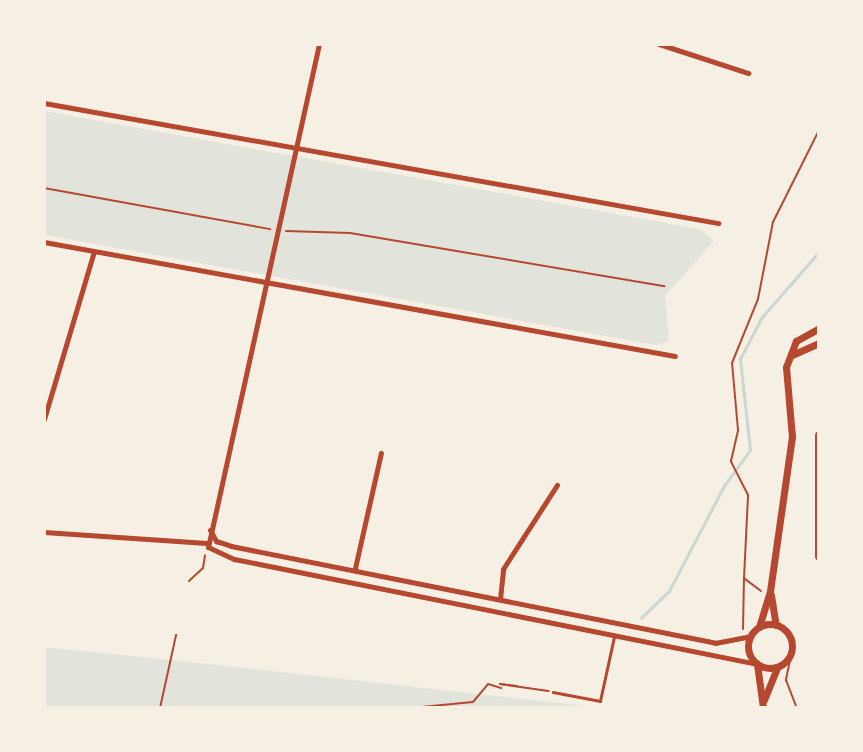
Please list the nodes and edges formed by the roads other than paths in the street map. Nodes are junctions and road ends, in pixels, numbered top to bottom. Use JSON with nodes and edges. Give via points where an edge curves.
{"nodes":[{"id":1,"x":319,"y":44,"type":"edge"},
{"id":2,"x":659,"y":44,"type":"edge"},
{"id":3,"x":748,"y":73,"type":"dead end"},
{"id":4,"x":44,"y":103,"type":"edge"},
{"id":5,"x":295,"y":150,"type":"junction"},
{"id":6,"x":718,"y":223,"type":"dead end"},
{"id":7,"x":44,"y":242,"type":"edge"},
{"id":8,"x":94,"y":251,"type":"junction"},
{"id":9,"x":266,"y":280,"type":"junction"},
{"id":10,"x":819,"y":332,"type":"edge"},
{"id":11,"x":819,"y":343,"type":"edge"},
{"id":12,"x":675,"y":356,"type":"dead end"},
{"id":13,"x":788,"y":358,"type":"junction"},
{"id":14,"x":44,"y":419,"type":"edge"},
{"id":15,"x":819,"y":435,"type":"edge"},
{"id":16,"x":381,"y":453,"type":"dead end"},
{"id":17,"x":557,"y":485,"type":"dead end"},
{"id":18,"x":210,"y":527,"type":"junction"},
{"id":19,"x":44,"y":532,"type":"edge"},
{"id":20,"x":213,"y":538,"type":"junction"},
{"id":21,"x":207,"y":543,"type":"junction"},
{"id":22,"x":819,"y":556,"type":"edge"},
{"id":23,"x":355,"y":568,"type":"junction"},
{"id":24,"x":770,"y":591,"type":"junction"},
{"id":25,"x":500,"y":600,"type":"junction"},
{"id":26,"x":776,"y":625,"type":"junction"},
{"id":27,"x":759,"y":627,"type":"junction"},
{"id":28,"x":615,"y":634,"type":"junction"},
{"id":29,"x":751,"y":636,"type":"junction"},
{"id":30,"x":757,"y":664,"type":"junction"},
{"id":31,"x":777,"y":667,"type":"junction"},
{"id":32,"x":552,"y":692,"type":"road end"},
{"id":33,"x":764,"y":705,"type":"edge"}],
"edges":[{"from":1,"to":5,"type":"street"},
{"from":2,"to":3,"type":"street"},
{"from":4,"to":5,"type":"street"},
{"from":5,"to":6,"type":"street"},
{"from":5,"to":9,"type":"street"},
{"from":7,"to":8,"type":"street"},
{"from":8,"to":9,"type":"street"},
{"from":8,"to":14,"type":"street"},
{"from":9,"to":12,"type":"street"},
{"from":9,"to":18,"type":"street"},
{"from":10,"to":13,"type":"street","via":[[796,341]]},
{"from":11,"to":13,"type":"street"},
{"from":13,"to":24,"type":"street","via":[[792,437]]},
{"from":15,"to":22,"type":"highway"},
{"from":16,"to":23,"type":"street"},
{"from":17,"to":25,"type":"street","via":[[503,569]]},
{"from":18,"to":20,"type":"street"},
{"from":18,"to":21,"type":"street"},
{"from":19,"to":21,"type":"street"},
{"from":20,"to":21,"type":"street"},
{"from":20,"to":23,"type":"street"},
{"from":21,"to":28,"type":"street","via":[[234,559]]},
{"from":23,"to":25,"type":"street"},
{"from":24,"to":26,"type":"street"},
{"from":24,"to":27,"type":"street"},
{"from":25,"to":29,"type":"street","via":[[715,643]]},
{"from":26,"to":27,"type":"street"},
{"from":26,"to":31,"type":"street","via":[[791,638],[792,651]]},
{"from":27,"to":29,"type":"street"},
{"from":28,"to":30,"type":"street"},
{"from":28,"to":32,"type":"lane","via":[[600,701]]},
{"from":29,"to":30,"type":"street","via":[[749,651]]},
{"from":30,"to":31,"type":"street"},
{"from":30,"to":33,"type":"street"},
{"from":31,"to":33,"type":"street"}]}
